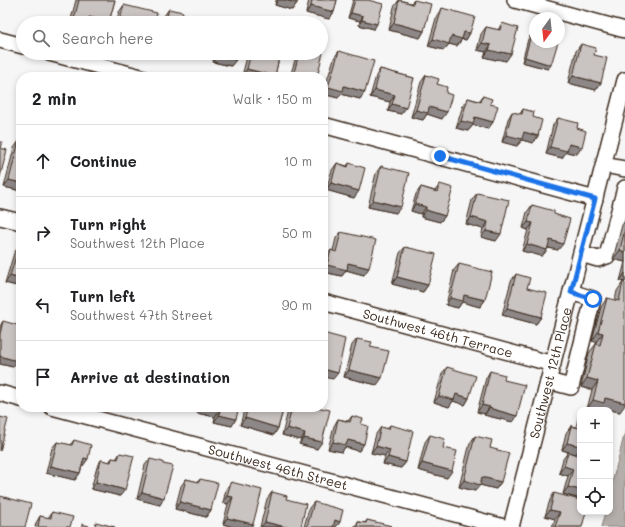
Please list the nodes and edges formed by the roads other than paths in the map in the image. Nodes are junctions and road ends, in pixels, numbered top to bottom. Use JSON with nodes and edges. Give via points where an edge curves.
{"nodes":[{"id":1,"x":514,"y":0,"type":"edge"},
{"id":2,"x":625,"y":30,"type":"edge"},
{"id":3,"x":0,"y":40,"type":"edge"},
{"id":4,"x":16,"y":44,"type":"edge"},
{"id":5,"x":76,"y":60,"type":"edge"},
{"id":6,"x":122,"y":72,"type":"edge"},
{"id":7,"x":625,"y":80,"type":"edge"},
{"id":8,"x":328,"y":126,"type":"edge"},
{"id":9,"x":604,"y":164,"type":"junction"},
{"id":10,"x":625,"y":169,"type":"edge"},
{"id":11,"x":625,"y":188,"type":"edge"},
{"id":12,"x":595,"y":199,"type":"junction"},
{"id":13,"x":0,"y":217,"type":"edge"},
{"id":14,"x":16,"y":221,"type":"edge"},
{"id":15,"x":581,"y":254,"type":"junction"},
{"id":16,"x":571,"y":292,"type":"junction"},
{"id":17,"x":328,"y":303,"type":"edge"},
{"id":18,"x":552,"y":364,"type":"junction"},
{"id":19,"x":548,"y":381,"type":"junction"},
{"id":20,"x":0,"y":393,"type":"edge"},
{"id":21,"x":16,"y":398,"type":"edge"},
{"id":22,"x":71,"y":412,"type":"edge"},
{"id":23,"x":504,"y":527,"type":"edge"},
{"id":24,"x":511,"y":527,"type":"edge"}],
"edges":[{"from":1,"to":2,"type":"street"},
{"from":3,"to":4,"type":"street"},
{"from":5,"to":6,"type":"street"},
{"from":7,"to":9,"type":"street","name":"Southwest 12th Place"},
{"from":8,"to":12,"type":"street"},
{"from":9,"to":10,"type":"street"},
{"from":9,"to":12,"type":"street","name":"Southwest 12th Place"},
{"from":11,"to":15,"type":"street","via":[[607,256],[598,259]]},
{"from":12,"to":15,"type":"street","name":"Southwest 12th Place"},
{"from":13,"to":14,"type":"street"},
{"from":15,"to":16,"type":"street","name":"Southwest 12th Place"},
{"from":16,"to":18,"type":"street","name":"Southwest 12th Place"},
{"from":16,"to":19,"type":"street","via":[[593,299],[571,387]]},
{"from":17,"to":18,"type":"street","name":"Southwest 46th Terrace"},
{"from":18,"to":19,"type":"street","name":"Southwest 12th Place"},
{"from":19,"to":24,"type":"street","name":"Southwest 12th Place"},
{"from":20,"to":21,"type":"street"},
{"from":22,"to":23,"type":"street","name":"Southwest 46th Street"}]}
